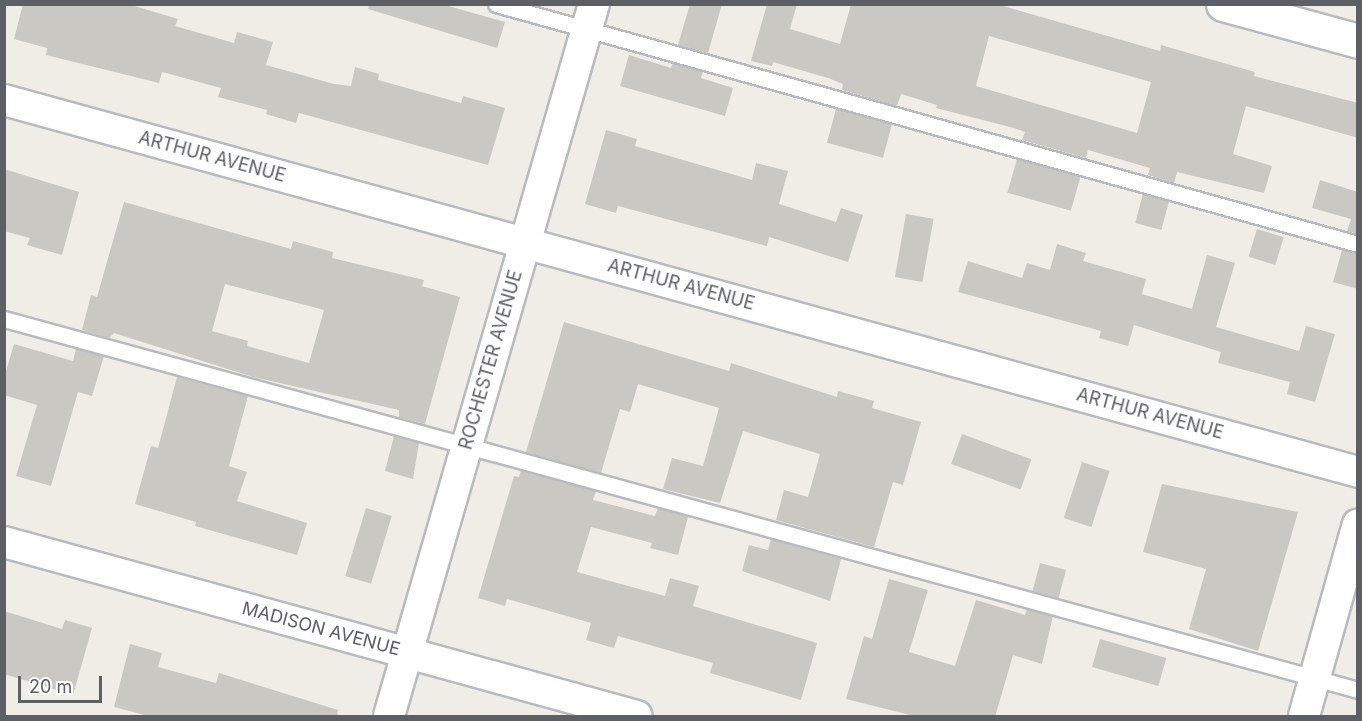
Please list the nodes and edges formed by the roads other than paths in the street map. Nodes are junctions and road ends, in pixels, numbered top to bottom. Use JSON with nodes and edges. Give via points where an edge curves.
{"nodes":[{"id":1,"x":496,"y":4,"type":"edge"},
{"id":2,"x":1223,"y":4,"type":"edge"},
{"id":3,"x":590,"y":17,"type":"edge"},
{"id":4,"x":1358,"y":41,"type":"edge"},
{"id":5,"x":4,"y":100,"type":"edge"},
{"id":6,"x":526,"y":242,"type":"junction"},
{"id":7,"x":1358,"y":244,"type":"edge"},
{"id":8,"x":4,"y":319,"type":"edge"},
{"id":9,"x":466,"y":447,"type":"junction"},
{"id":10,"x":1358,"y":472,"type":"edge"},
{"id":11,"x":1358,"y":524,"type":"edge"},
{"id":12,"x":4,"y":542,"type":"edge"},
{"id":13,"x":407,"y":653,"type":"junction"},
{"id":14,"x":1316,"y":679,"type":"junction"},
{"id":15,"x":1358,"y":690,"type":"edge"},
{"id":16,"x":389,"y":717,"type":"edge"},
{"id":17,"x":637,"y":717,"type":"edge"},
{"id":18,"x":1304,"y":717,"type":"edge"}],
"edges":[{"from":1,"to":3,"type":"lane"},
{"from":2,"to":4,"type":"street"},
{"from":3,"to":6,"type":"street","name":"ROCHESTER AVENUE"},
{"from":3,"to":7,"type":"lane"},
{"from":5,"to":6,"type":"street","name":"ARTHUR AVENUE"},
{"from":6,"to":9,"type":"street","name":"ROCHESTER AVENUE"},
{"from":6,"to":10,"type":"street","name":"ARTHUR AVENUE"},
{"from":8,"to":9,"type":"lane"},
{"from":9,"to":13,"type":"street","name":"ROCHESTER AVENUE"},
{"from":9,"to":14,"type":"lane"},
{"from":11,"to":14,"type":"street"},
{"from":12,"to":13,"type":"street","name":"MADISON AVENUE"},
{"from":13,"to":16,"type":"street","name":"ROCHESTER AVENUE"},
{"from":13,"to":17,"type":"street","name":"MADISON AVENUE"},
{"from":14,"to":15,"type":"lane"},
{"from":14,"to":18,"type":"street"}]}
